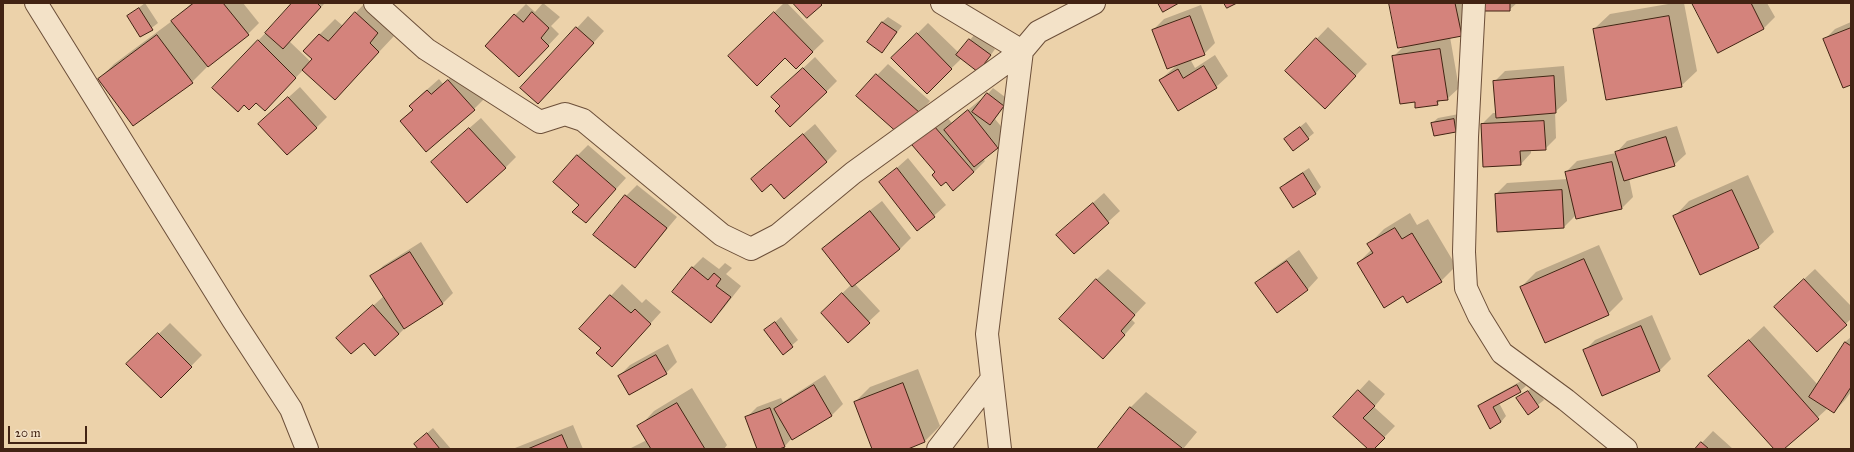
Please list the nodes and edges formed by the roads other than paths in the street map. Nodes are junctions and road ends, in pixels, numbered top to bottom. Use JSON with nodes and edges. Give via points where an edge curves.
{"nodes":[{"id":1,"x":36,"y":3,"type":"edge"},
{"id":2,"x":375,"y":3,"type":"edge"},
{"id":3,"x":942,"y":3,"type":"edge"},
{"id":4,"x":1094,"y":3,"type":"edge"},
{"id":5,"x":1474,"y":3,"type":"edge"},
{"id":6,"x":1022,"y":51,"type":"junction"},
{"id":7,"x":991,"y":380,"type":"junction"},
{"id":8,"x":308,"y":449,"type":"edge"},
{"id":9,"x":938,"y":449,"type":"edge"},
{"id":10,"x":1000,"y":449,"type":"edge"},
{"id":11,"x":1626,"y":449,"type":"edge"}],
"edges":[{"from":1,"to":8,"type":"street","via":[[291,409]]},
{"from":2,"to":6,"type":"street","via":[[426,49],[540,122],[565,114],[583,120],[722,235],[751,249],[778,235],[853,173]]},
{"from":3,"to":6,"type":"street"},
{"from":4,"to":6,"type":"street","via":[[1038,32]]},
{"from":5,"to":11,"type":"street","via":[[1466,167],[1466,288],[1479,316],[1502,353],[1566,400]]},
{"from":6,"to":7,"type":"street","via":[[987,334]]},
{"from":7,"to":9,"type":"street"},
{"from":7,"to":10,"type":"street"}]}
